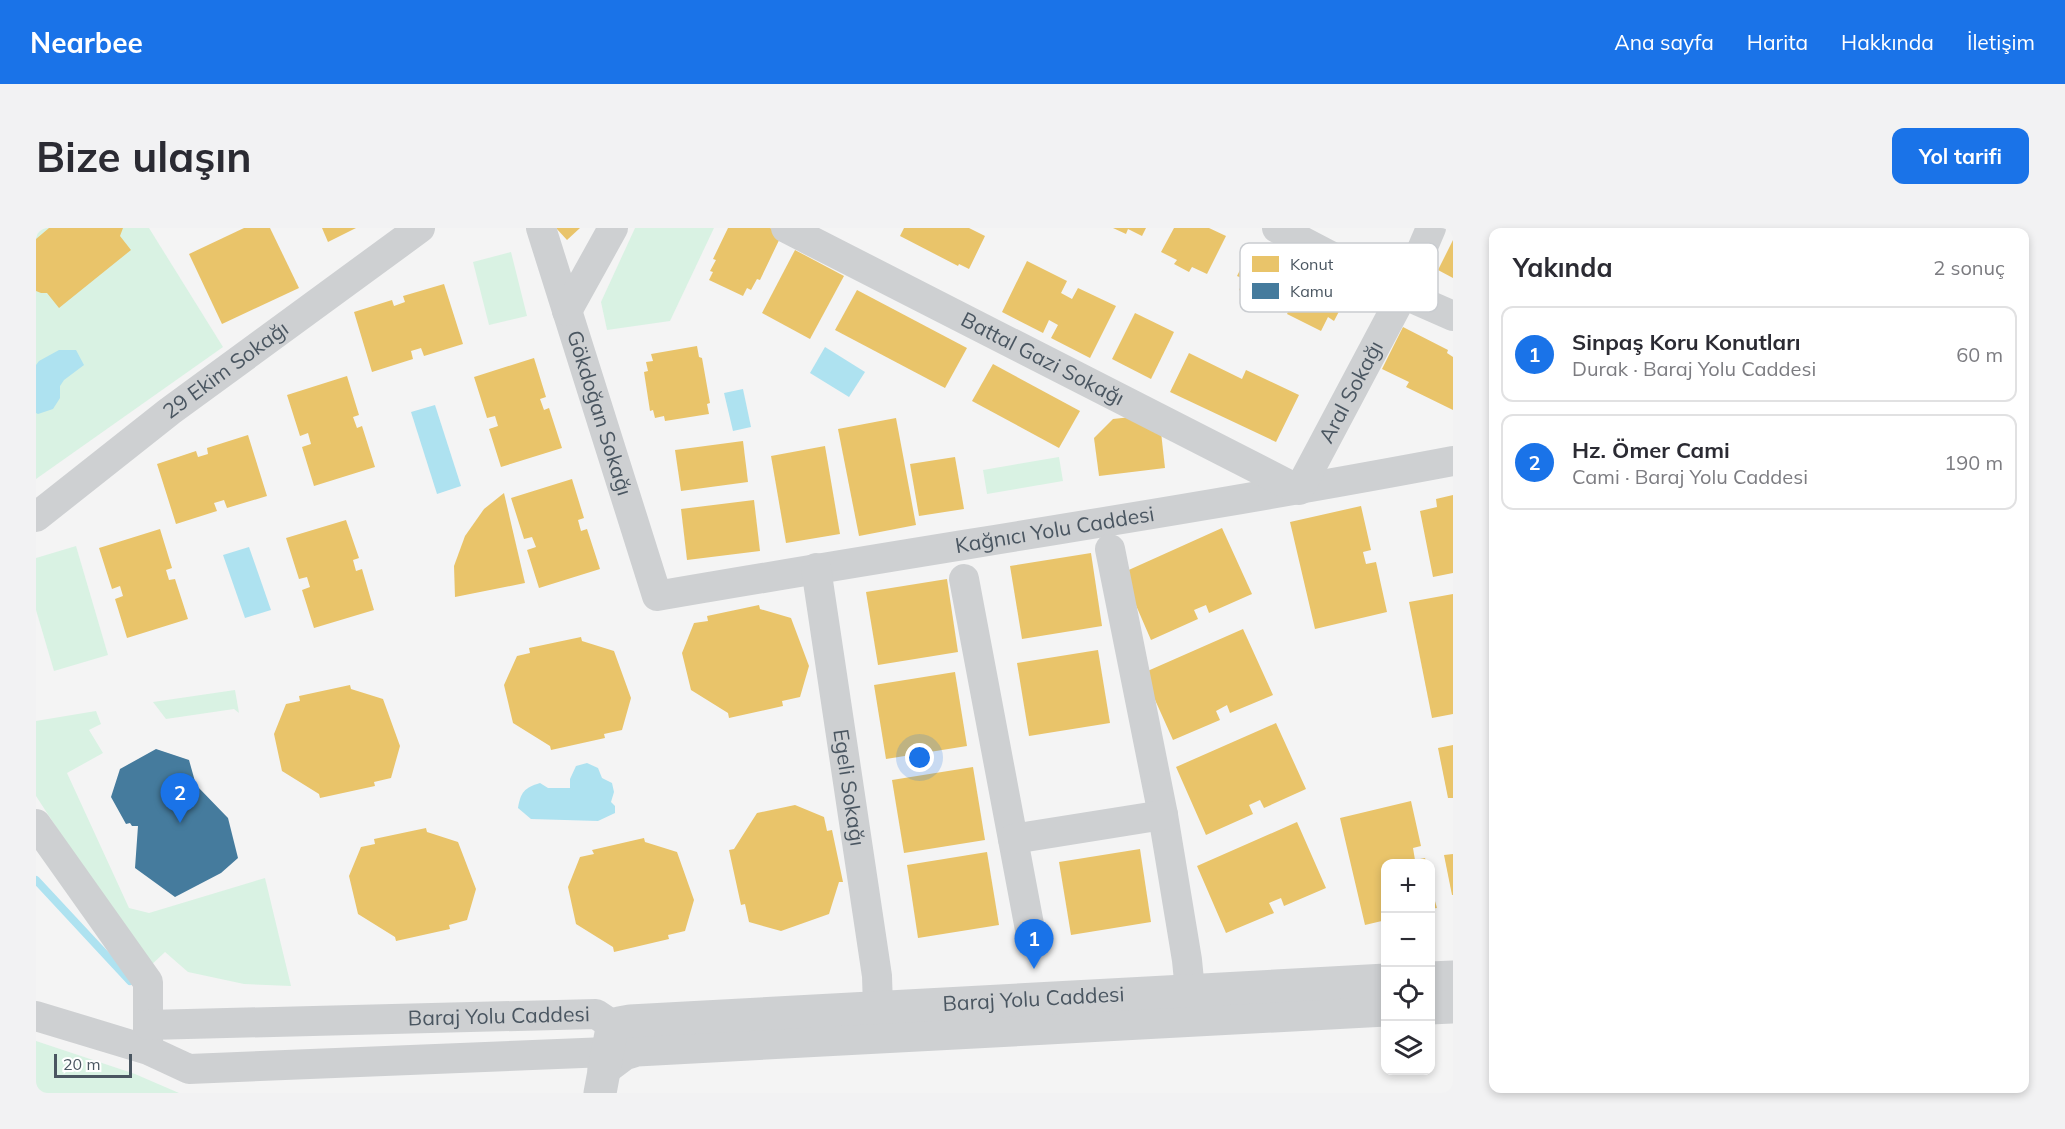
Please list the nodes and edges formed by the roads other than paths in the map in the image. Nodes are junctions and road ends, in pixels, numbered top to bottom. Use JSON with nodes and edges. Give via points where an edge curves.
{"nodes":[{"id":1,"x":420,"y":228,"type":"edge"},
{"id":2,"x":541,"y":228,"type":"edge"},
{"id":3,"x":613,"y":228,"type":"edge"},
{"id":4,"x":786,"y":228,"type":"edge"},
{"id":5,"x":1277,"y":228,"type":"edge"},
{"id":6,"x":1431,"y":228,"type":"edge"},
{"id":7,"x":1306,"y":243,"type":"edge"},
{"id":8,"x":1425,"y":243,"type":"edge"},
{"id":9,"x":1438,"y":309,"type":"edge"},
{"id":10,"x":567,"y":311,"type":"junction"},
{"id":11,"x":1393,"y":312,"type":"edge"},
{"id":12,"x":1453,"y":316,"type":"edge"},
{"id":13,"x":1453,"y":461,"type":"edge"},
{"id":14,"x":1299,"y":490,"type":"junction"},
{"id":15,"x":36,"y":517,"type":"edge"},
{"id":16,"x":1110,"y":549,"type":"dead end"},
{"id":17,"x":816,"y":568,"type":"junction"},
{"id":18,"x":964,"y":579,"type":"dead end"},
{"id":19,"x":657,"y":596,"type":"joint"},
{"id":20,"x":1163,"y":815,"type":"junction"},
{"id":21,"x":36,"y":824,"type":"edge"},
{"id":22,"x":1013,"y":839,"type":"junction"},
{"id":23,"x":1031,"y":935,"type":"dead end"},
{"id":24,"x":1453,"y":977,"type":"edge"},
{"id":25,"x":1435,"y":978,"type":"edge"},
{"id":26,"x":1381,"y":981,"type":"edge"},
{"id":27,"x":1191,"y":1006,"type":"junction"},
{"id":28,"x":1453,"y":1007,"type":"edge"},
{"id":29,"x":1435,"y":1008,"type":"edge"},
{"id":30,"x":1381,"y":1010,"type":"edge"},
{"id":31,"x":36,"y":1016,"type":"edge"},
{"id":32,"x":880,"y":1022,"type":"junction"},
{"id":33,"x":148,"y":1037,"type":"junction"},
{"id":34,"x":606,"y":1061,"type":"edge"}],
"edges":[{"from":1,"to":15,"type":"street","name":"29 Ekim Sokağı","via":[[170,411]]},
{"from":2,"to":10,"type":"street","name":"Gökdoğan Sokağı"},
{"from":3,"to":10,"type":"street"},
{"from":4,"to":14,"type":"street","name":"Battal Gazi Sokağı"},
{"from":5,"to":7,"type":"street"},
{"from":6,"to":8,"type":"street","name":"Aral Sokağı"},
{"from":9,"to":12,"type":"street"},
{"from":10,"to":19,"type":"street","name":"Gökdoğan Sokağı"},
{"from":11,"to":14,"type":"street","name":"Aral Sokağı"},
{"from":13,"to":14,"type":"street","name":"Kağnıcı Yolu Caddesi"},
{"from":14,"to":17,"type":"street","name":"Kağnıcı Yolu Caddesi"},
{"from":16,"to":20,"type":"street"},
{"from":17,"to":19,"type":"street","name":"Kağnıcı Yolu Caddesi"},
{"from":17,"to":32,"type":"street","name":"Egeli Sokağı","via":[[878,976]]},
{"from":18,"to":22,"type":"street"},
{"from":20,"to":22,"type":"street"},
{"from":20,"to":27,"type":"street"},
{"from":21,"to":33,"type":"street","via":[[148,982]]},
{"from":22,"to":23,"type":"street"},
{"from":24,"to":25,"type":"street"},
{"from":26,"to":27,"type":"street","name":"Baraj Yolu Caddesi"},
{"from":27,"to":30,"type":"street","name":"Baraj Yolu Caddesi"},
{"from":27,"to":32,"type":"street","name":"Baraj Yolu Caddesi"},
{"from":28,"to":29,"type":"street"},
{"from":31,"to":33,"type":"street","name":"Baraj Yolu Caddesi"},
{"from":32,"to":34,"type":"street","name":"Baraj Yolu Caddesi","via":[[630,1021],[619,1023]]},
{"from":33,"to":34,"type":"street","name":"Baraj Yolu Caddesi","via":[[189,1069]]},
{"from":33,"to":34,"type":"street","name":"Baraj Yolu Caddesi","via":[[596,1014],[605,1020]]}]}
